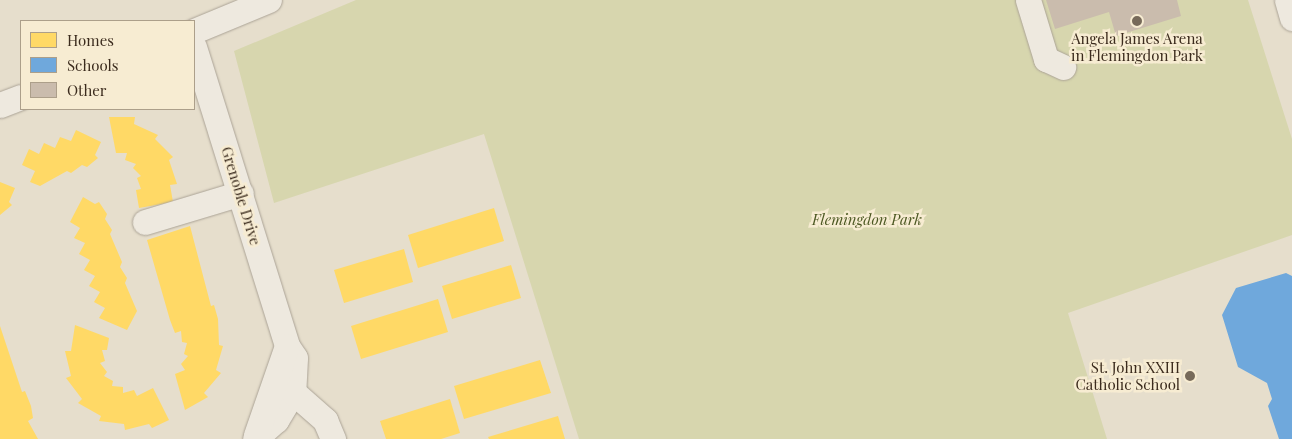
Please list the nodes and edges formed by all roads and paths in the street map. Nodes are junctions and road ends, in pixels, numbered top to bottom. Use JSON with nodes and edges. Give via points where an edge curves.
{"nodes":[{"id":1,"x":269,"y":0,"type":"edge"},
{"id":2,"x":1028,"y":0,"type":"edge"},
{"id":3,"x":1287,"y":0,"type":"edge"},
{"id":4,"x":239,"y":6,"type":"edge"},
{"id":5,"x":1292,"y":18,"type":"edge"},
{"id":6,"x":195,"y":30,"type":"edge"},
{"id":7,"x":195,"y":50,"type":"edge"},
{"id":8,"x":1063,"y":67,"type":"dead end"},
{"id":9,"x":20,"y":97,"type":"edge"},
{"id":10,"x":0,"y":105,"type":"edge"},
{"id":11,"x":241,"y":194,"type":"junction"},
{"id":12,"x":144,"y":222,"type":"dead end"},
{"id":13,"x":287,"y":346,"type":"junction"},
{"id":14,"x":293,"y":392,"type":"junction"},
{"id":15,"x":256,"y":439,"type":"edge"},
{"id":16,"x":333,"y":439,"type":"edge"}],
"edges":[{"from":1,"to":4,"type":"street"},
{"from":2,"to":8,"type":"street","via":[[1046,59]]},
{"from":3,"to":5,"type":"street"},
{"from":4,"to":6,"type":"street"},
{"from":7,"to":11,"type":"street","name":"Grenoble Drive"},
{"from":9,"to":10,"type":"street"},
{"from":11,"to":12,"type":"street"},
{"from":11,"to":13,"type":"street","name":"Grenoble Drive"},
{"from":13,"to":14,"type":"street","name":"Grenoble Drive","via":[[295,358]]},
{"from":13,"to":15,"type":"street","name":"Grenoble Drive"},
{"from":14,"to":15,"type":"street","name":"Grenoble Drive","via":[[276,420]]},
{"from":14,"to":16,"type":"street","via":[[325,420]]}]}
